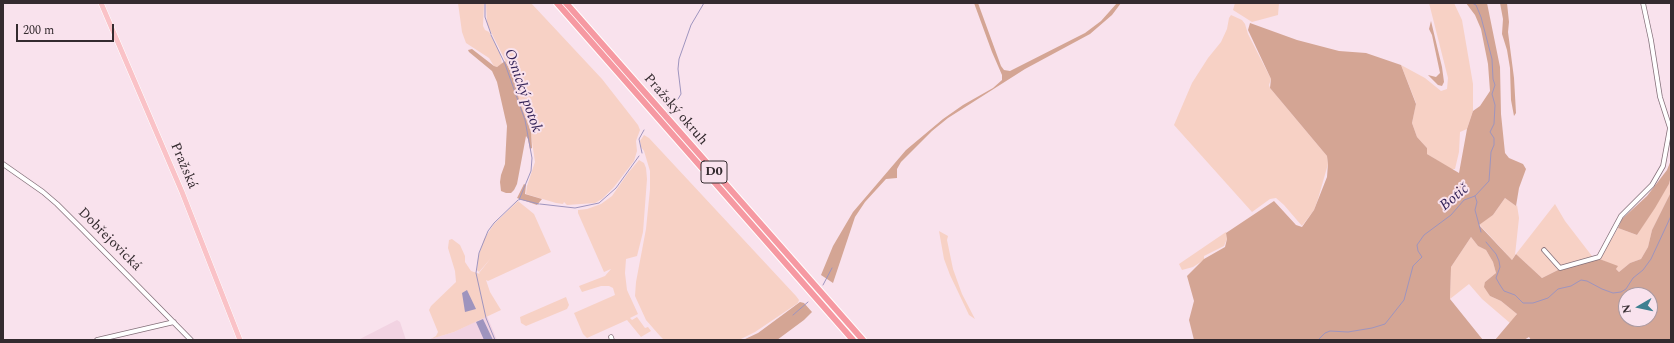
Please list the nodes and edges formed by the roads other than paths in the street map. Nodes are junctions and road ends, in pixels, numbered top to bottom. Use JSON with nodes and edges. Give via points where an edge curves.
{"nodes":[{"id":1,"x":101,"y":3,"type":"edge"},
{"id":2,"x":557,"y":3,"type":"edge"},
{"id":3,"x":566,"y":3,"type":"edge"},
{"id":4,"x":1643,"y":3,"type":"edge"},
{"id":5,"x":3,"y":164,"type":"edge"},
{"id":6,"x":1544,"y":250,"type":"dead end"},
{"id":7,"x":174,"y":322,"type":"junction"},
{"id":8,"x":97,"y":340,"type":"edge"},
{"id":9,"x":191,"y":340,"type":"edge"},
{"id":10,"x":240,"y":340,"type":"edge"},
{"id":11,"x":853,"y":340,"type":"edge"},
{"id":12,"x":863,"y":340,"type":"edge"}],
"edges":[{"from":1,"to":10,"type":"main road","name":"Pražská","via":[[182,192]]},
{"from":2,"to":11,"type":"highway","name":"Pražský okruh","number":"D0"},
{"from":3,"to":12,"type":"highway","name":"Pražský okruh","number":"D0"},
{"from":4,"to":6,"type":"street","via":[[1653,46],[1660,97],[1670,128],[1663,166],[1652,185],[1621,216],[1596,260],[1560,268]]},
{"from":5,"to":7,"type":"street","name":"Dobřejovická","via":[[62,209]]},
{"from":7,"to":8,"type":"street"},
{"from":7,"to":9,"type":"street","name":"Dobřejovická"}]}
